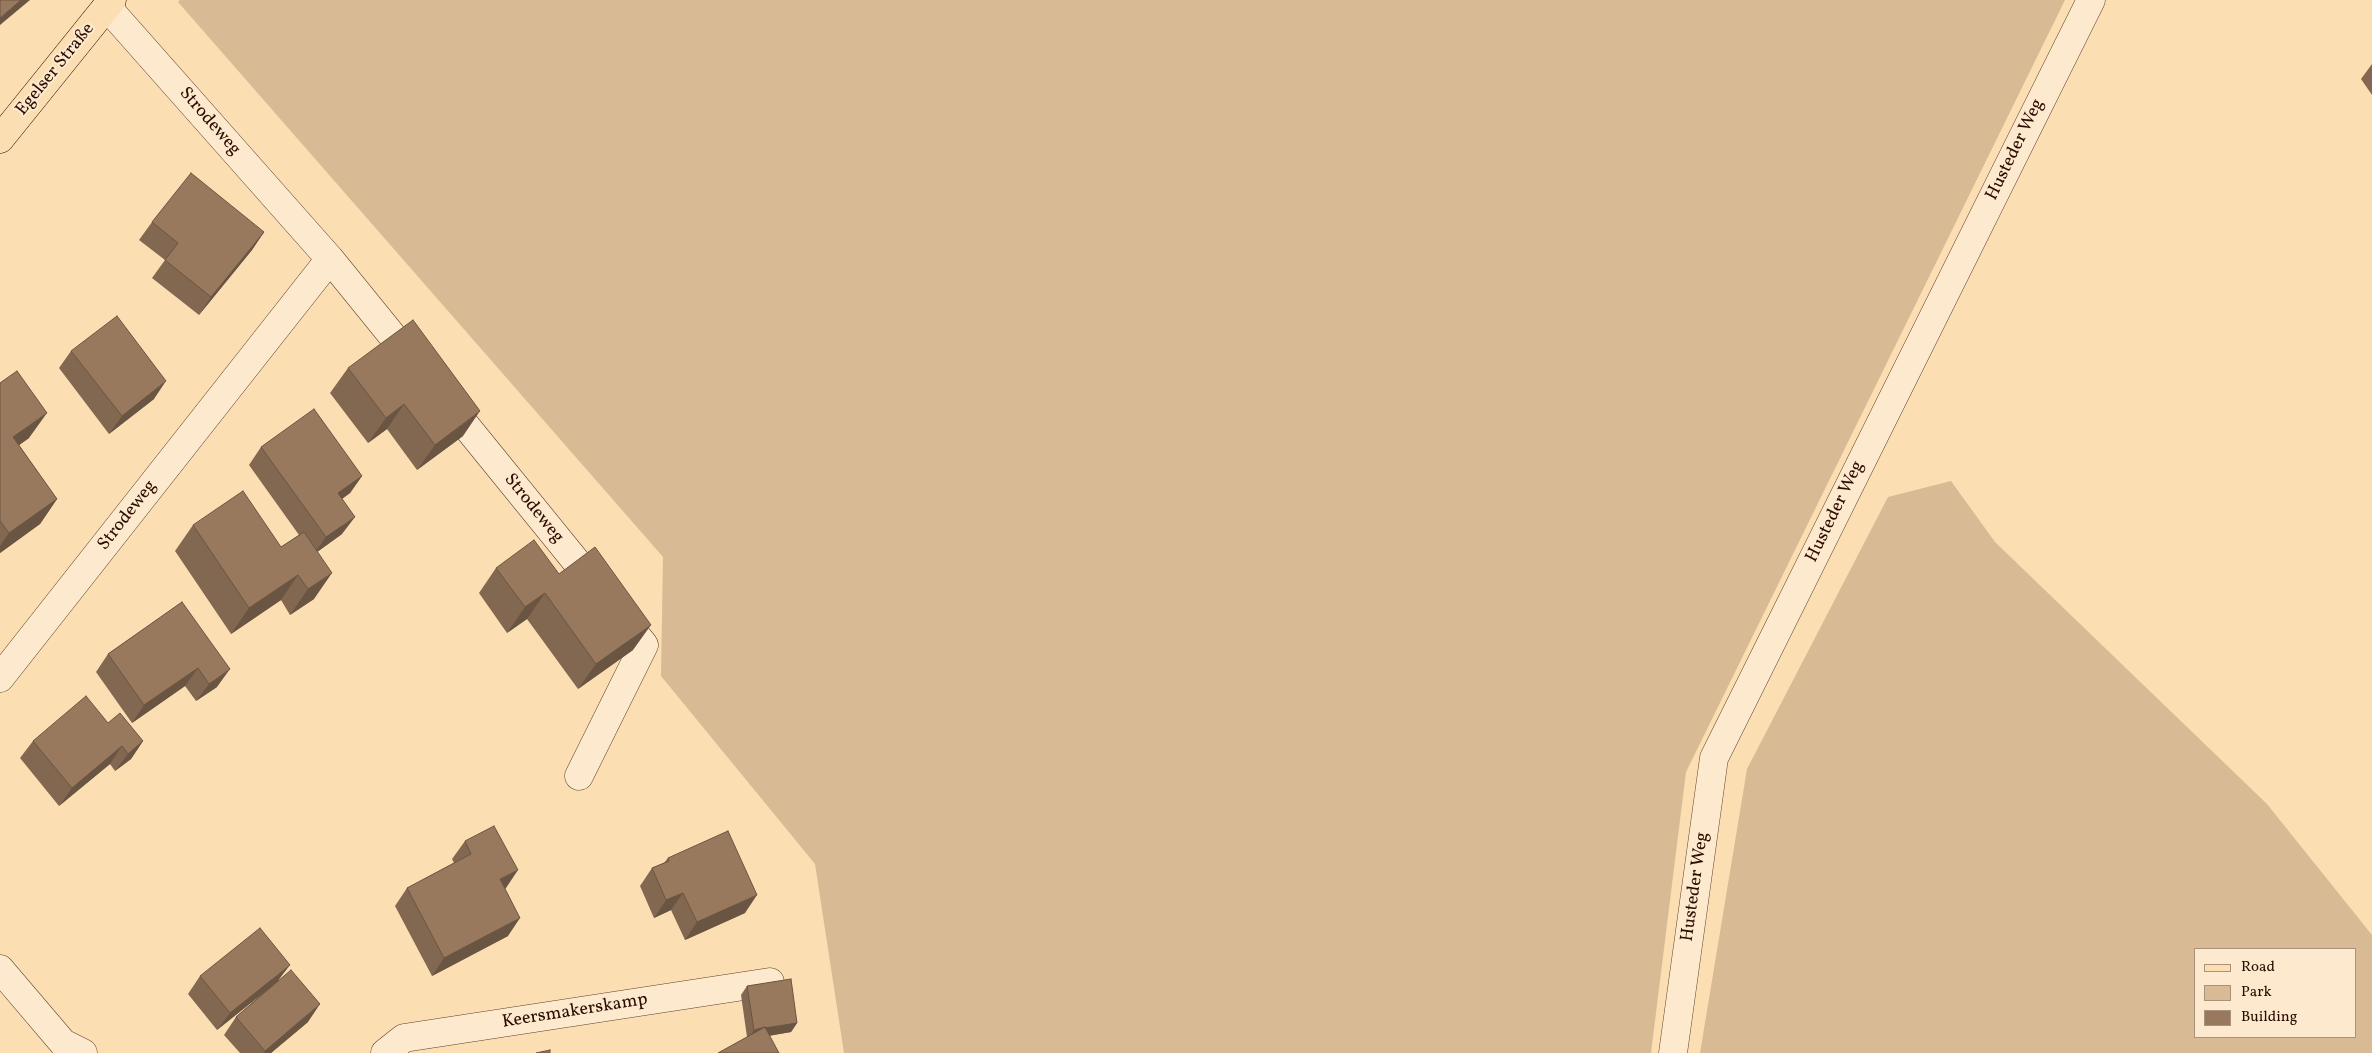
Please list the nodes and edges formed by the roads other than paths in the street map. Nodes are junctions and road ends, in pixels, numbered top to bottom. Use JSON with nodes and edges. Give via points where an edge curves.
{"nodes":[{"id":1,"x":2091,"y":0,"type":"edge"},
{"id":2,"x":110,"y":3,"type":"edge"},
{"id":3,"x":0,"y":139,"type":"edge"},
{"id":4,"x":330,"y":259,"type":"junction"},
{"id":5,"x":0,"y":678,"type":"edge"},
{"id":6,"x":579,"y":776,"type":"dead end"},
{"id":7,"x":0,"y":969,"type":"edge"},
{"id":8,"x":770,"y":982,"type":"edge"},
{"id":9,"x":83,"y":1053,"type":"edge"},
{"id":10,"x":386,"y":1053,"type":"edge"},
{"id":11,"x":1673,"y":1053,"type":"edge"}],
"edges":[{"from":1,"to":11,"type":"street","name":"Husteder Weg","via":[[1714,758]]},
{"from":2,"to":3,"type":"main road","name":"Egelser Straße"},
{"from":2,"to":4,"type":"street","name":"Strodeweg"},
{"from":4,"to":5,"type":"street","name":"Strodeweg"},
{"from":4,"to":6,"type":"street","name":"Strodeweg","via":[[644,645]]},
{"from":7,"to":9,"type":"street","via":[[63,1043]]},
{"from":8,"to":10,"type":"street","name":"Keersmakerskamp","via":[[404,1038]]}]}
